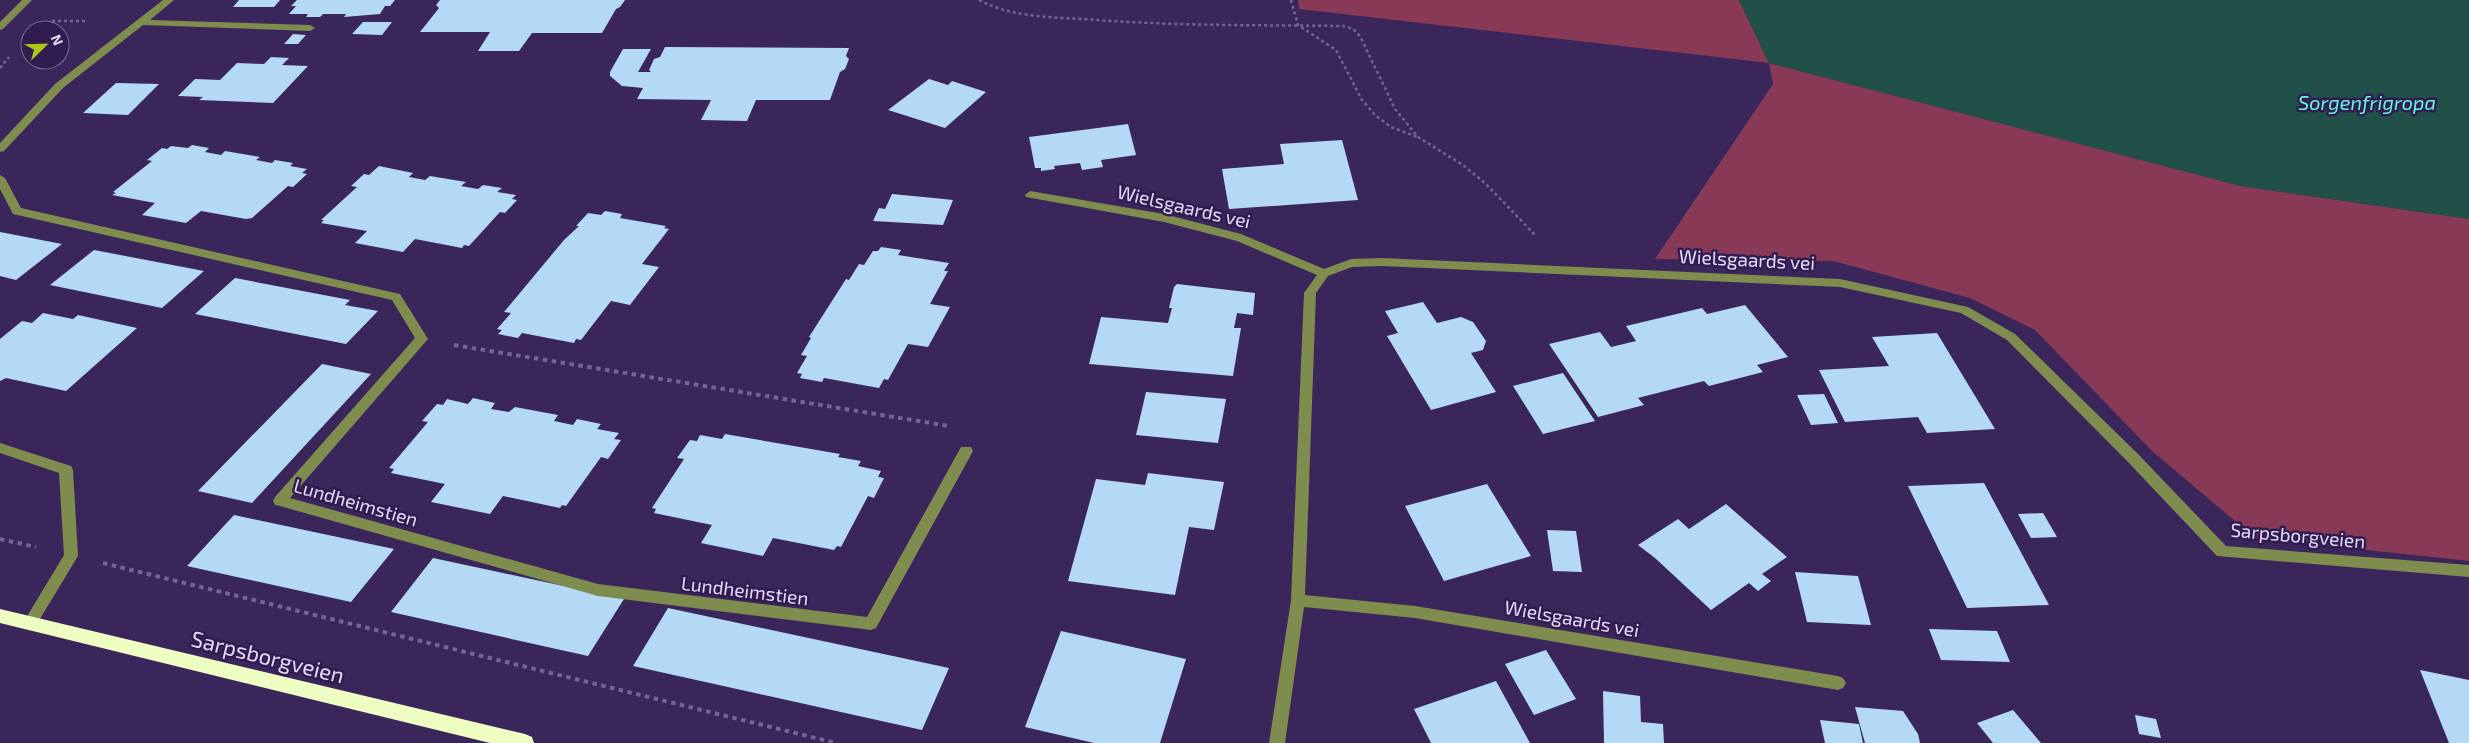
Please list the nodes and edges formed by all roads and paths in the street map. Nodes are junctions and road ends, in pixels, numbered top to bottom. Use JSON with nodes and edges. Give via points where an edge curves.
{"nodes":[{"id":1,"x":27,"y":0,"type":"edge"},
{"id":2,"x":169,"y":0,"type":"edge"},
{"id":3,"x":979,"y":0,"type":"edge"},
{"id":4,"x":1291,"y":0,"type":"edge"},
{"id":5,"x":138,"y":22,"type":"junction"},
{"id":6,"x":1298,"y":25,"type":"junction"},
{"id":7,"x":0,"y":27,"type":"edge"},
{"id":8,"x":310,"y":28,"type":"dead end"},
{"id":9,"x":1418,"y":137,"type":"junction"},
{"id":10,"x":0,"y":149,"type":"edge"},
{"id":11,"x":0,"y":178,"type":"edge"},
{"id":12,"x":1030,"y":195,"type":"dead end"},
{"id":13,"x":1571,"y":271,"type":"junction"},
{"id":14,"x":1324,"y":273,"type":"junction"},
{"id":15,"x":422,"y":340,"type":"junction"},
{"id":16,"x":3,"y":451,"type":"edge"},
{"id":17,"x":966,"y":451,"type":"joint"},
{"id":18,"x":2133,"y":458,"type":"joint"},
{"id":19,"x":0,"y":539,"type":"edge"},
{"id":20,"x":71,"y":556,"type":"junction"},
{"id":21,"x":2469,"y":571,"type":"edge"},
{"id":22,"x":1298,"y":600,"type":"junction"},
{"id":23,"x":0,"y":616,"type":"edge"},
{"id":24,"x":30,"y":623,"type":"junction"},
{"id":25,"x":1838,"y":683,"type":"dead end"},
{"id":26,"x":525,"y":743,"type":"edge"},
{"id":27,"x":836,"y":743,"type":"edge"},
{"id":28,"x":1277,"y":743,"type":"edge"}],
"edges":[{"from":1,"to":7,"type":"street"},
{"from":2,"to":5,"type":"street"},
{"from":3,"to":6,"type":"path","via":[[1045,16],[1103,21]]},
{"from":4,"to":6,"type":"path"},
{"from":5,"to":8,"type":"street"},
{"from":5,"to":10,"type":"street","via":[[59,86]]},
{"from":6,"to":9,"type":"path","via":[[1336,50],[1362,100],[1375,115],[1391,127]]},
{"from":6,"to":9,"type":"path","via":[[1354,29],[1395,109]]},
{"from":9,"to":13,"type":"path","via":[[1485,183]]},
{"from":11,"to":15,"type":"street","via":[[17,211],[396,297]]},
{"from":12,"to":14,"type":"street","name":"Wielsgaards vei","via":[[1164,218],[1241,238]]},
{"from":13,"to":14,"type":"street","name":"Wielsgaards vei","via":[[1382,262],[1351,263]]},
{"from":13,"to":18,"type":"street","name":"Wielsgaards vei","via":[[1840,283],[1964,310],[2011,337]]},
{"from":14,"to":22,"type":"street","via":[[1310,292]]},
{"from":15,"to":17,"type":"path","via":[[980,432]]},
{"from":15,"to":17,"type":"street","name":"Lundheimstien","via":[[280,501],[598,590],[871,624]]},
{"from":16,"to":20,"type":"street","via":[[66,470]]},
{"from":18,"to":21,"type":"street","name":"Sarpsborgveien","via":[[2222,552]]},
{"from":19,"to":20,"type":"path"},
{"from":20,"to":24,"type":"street"},
{"from":20,"to":27,"type":"path"},
{"from":22,"to":25,"type":"street","name":"Wielsgaards vei","via":[[1415,612]]},
{"from":22,"to":28,"type":"street"},
{"from":23,"to":24,"type":"highway","name":"Sarpsborgveien"},
{"from":24,"to":26,"type":"highway","name":"Sarpsborgveien"}]}
